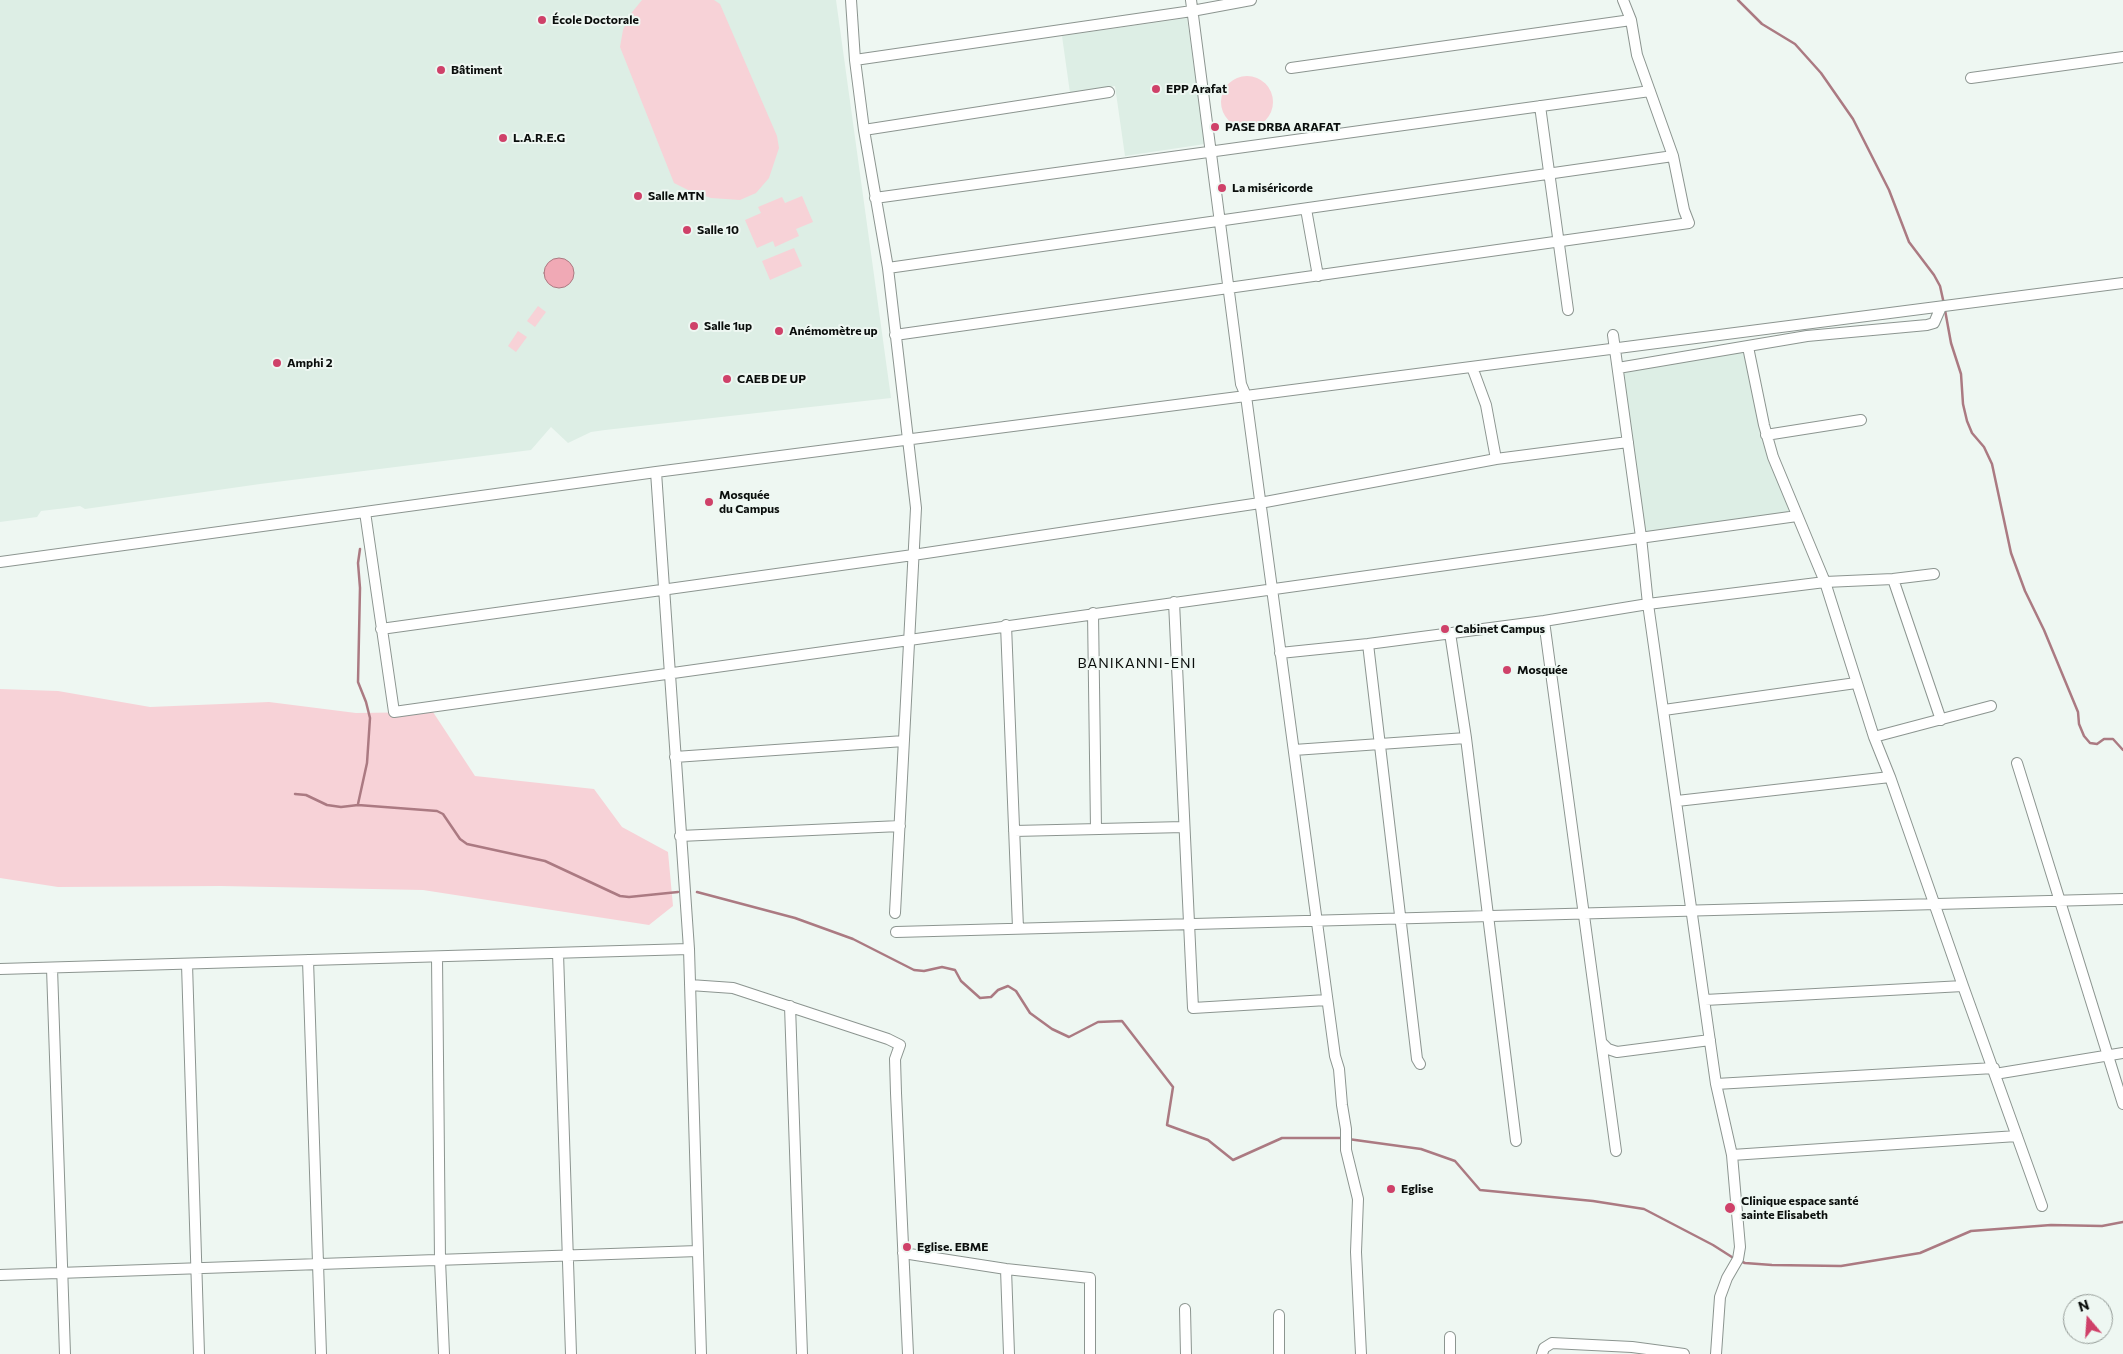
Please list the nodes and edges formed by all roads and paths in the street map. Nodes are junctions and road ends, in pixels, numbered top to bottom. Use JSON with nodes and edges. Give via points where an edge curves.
{"nodes":[{"id":1,"x":851,"y":0,"type":"edge"},
{"id":2,"x":1191,"y":0,"type":"edge"},
{"id":3,"x":1251,"y":0,"type":"edge"},
{"id":4,"x":1624,"y":0,"type":"edge"},
{"id":5,"x":1192,"y":11,"type":"junction"},
{"id":6,"x":1631,"y":20,"type":"junction"},
{"id":7,"x":2123,"y":57,"type":"edge"},
{"id":8,"x":855,"y":60,"type":"junction"},
{"id":9,"x":1291,"y":68,"type":"dead end"},
{"id":10,"x":1971,"y":78,"type":"dead end"},
{"id":11,"x":1650,"y":91,"type":"junction"},
{"id":12,"x":1109,"y":92,"type":"dead end"},
{"id":13,"x":1540,"y":106,"type":"junction"},
{"id":14,"x":864,"y":130,"type":"junction"},
{"id":15,"x":1211,"y":152,"type":"junction"},
{"id":16,"x":1673,"y":156,"type":"junction"},
{"id":17,"x":1549,"y":174,"type":"junction"},
{"id":18,"x":876,"y":198,"type":"junction"},
{"id":19,"x":1306,"y":209,"type":"junction"},
{"id":20,"x":1220,"y":221,"type":"junction"},
{"id":21,"x":1558,"y":242,"type":"junction"},
{"id":22,"x":888,"y":268,"type":"junction"},
{"id":23,"x":1318,"y":276,"type":"junction"},
{"id":24,"x":2123,"y":283,"type":"edge"},
{"id":25,"x":1228,"y":288,"type":"junction"},
{"id":26,"x":1941,"y":307,"type":"junction"},
{"id":27,"x":1568,"y":310,"type":"dead end"},
{"id":28,"x":896,"y":335,"type":"junction"},
{"id":29,"x":1613,"y":335,"type":"dead end"},
{"id":30,"x":1748,"y":347,"type":"junction"},
{"id":31,"x":1615,"y":349,"type":"junction"},
{"id":32,"x":1472,"y":367,"type":"junction"},
{"id":33,"x":1618,"y":368,"type":"junction"},
{"id":34,"x":1246,"y":396,"type":"junction"},
{"id":35,"x":1861,"y":420,"type":"dead end"},
{"id":36,"x":1766,"y":435,"type":"junction"},
{"id":37,"x":909,"y":440,"type":"junction"},
{"id":38,"x":1628,"y":442,"type":"junction"},
{"id":39,"x":1496,"y":459,"type":"junction"},
{"id":40,"x":656,"y":472,"type":"junction"},
{"id":41,"x":1260,"y":503,"type":"junction"},
{"id":42,"x":365,"y":512,"type":"junction"},
{"id":43,"x":1798,"y":516,"type":"junction"},
{"id":44,"x":1641,"y":537,"type":"junction"},
{"id":45,"x":913,"y":555,"type":"junction"},
{"id":46,"x":0,"y":562,"type":"edge"},
{"id":47,"x":1934,"y":574,"type":"dead end"},
{"id":48,"x":1893,"y":579,"type":"junction"},
{"id":49,"x":1825,"y":582,"type":"junction"},
{"id":50,"x":1272,"y":588,"type":"junction"},
{"id":51,"x":664,"y":590,"type":"junction"},
{"id":52,"x":1174,"y":602,"type":"junction"},
{"id":53,"x":1648,"y":604,"type":"junction"},
{"id":54,"x":1093,"y":613,"type":"junction"},
{"id":55,"x":1544,"y":621,"type":"junction"},
{"id":56,"x":1006,"y":625,"type":"junction"},
{"id":57,"x":381,"y":629,"type":"junction"},
{"id":58,"x":1450,"y":633,"type":"junction"},
{"id":59,"x":909,"y":639,"type":"junction"},
{"id":60,"x":1368,"y":644,"type":"junction"},
{"id":61,"x":1280,"y":653,"type":"junction"},
{"id":62,"x":670,"y":673,"type":"junction"},
{"id":63,"x":1856,"y":683,"type":"junction"},
{"id":64,"x":1991,"y":706,"type":"dead end"},
{"id":65,"x":1664,"y":710,"type":"junction"},
{"id":66,"x":1941,"y":720,"type":"junction"},
{"id":67,"x":1466,"y":738,"type":"junction"},
{"id":68,"x":1874,"y":738,"type":"junction"},
{"id":69,"x":904,"y":741,"type":"junction"},
{"id":70,"x":1379,"y":744,"type":"junction"},
{"id":71,"x":1294,"y":750,"type":"junction"},
{"id":72,"x":675,"y":757,"type":"junction"},
{"id":73,"x":2016,"y":762,"type":"dead end"},
{"id":74,"x":1890,"y":777,"type":"junction"},
{"id":75,"x":1677,"y":801,"type":"junction"},
{"id":76,"x":900,"y":826,"type":"junction"},
{"id":77,"x":1184,"y":827,"type":"junction"},
{"id":78,"x":1096,"y":829,"type":"junction"},
{"id":79,"x":1014,"y":831,"type":"junction"},
{"id":80,"x":680,"y":836,"type":"junction"},
{"id":81,"x":2123,"y":899,"type":"edge"},
{"id":82,"x":2059,"y":900,"type":"junction"},
{"id":83,"x":1935,"y":904,"type":"junction"},
{"id":84,"x":1692,"y":910,"type":"junction"},
{"id":85,"x":895,"y":913,"type":"dead end"},
{"id":86,"x":1584,"y":913,"type":"junction"},
{"id":87,"x":1488,"y":916,"type":"junction"},
{"id":88,"x":1400,"y":918,"type":"junction"},
{"id":89,"x":1317,"y":920,"type":"junction"},
{"id":90,"x":1189,"y":924,"type":"junction"},
{"id":91,"x":1018,"y":928,"type":"junction"},
{"id":92,"x":896,"y":932,"type":"dead end"},
{"id":93,"x":688,"y":949,"type":"junction"},
{"id":94,"x":558,"y":953,"type":"junction"},
{"id":95,"x":437,"y":956,"type":"junction"},
{"id":96,"x":308,"y":960,"type":"junction"},
{"id":97,"x":187,"y":964,"type":"junction"},
{"id":98,"x":52,"y":968,"type":"junction"},
{"id":99,"x":0,"y":969,"type":"edge"},
{"id":100,"x":690,"y":985,"type":"junction"},
{"id":101,"x":1963,"y":986,"type":"junction"},
{"id":102,"x":1328,"y":1000,"type":"junction"},
{"id":103,"x":1705,"y":1000,"type":"junction"},
{"id":104,"x":790,"y":1006,"type":"junction"},
{"id":105,"x":1710,"y":1040,"type":"junction"},
{"id":106,"x":1602,"y":1043,"type":"junction"},
{"id":107,"x":2123,"y":1052,"type":"edge"},
{"id":108,"x":2108,"y":1056,"type":"junction"},
{"id":109,"x":1420,"y":1064,"type":"dead end"},
{"id":110,"x":1994,"y":1071,"type":"junction"},
{"id":111,"x":1716,"y":1084,"type":"junction"},
{"id":112,"x":2123,"y":1104,"type":"edge"},
{"id":113,"x":2017,"y":1136,"type":"junction"},
{"id":114,"x":1516,"y":1141,"type":"dead end"},
{"id":115,"x":1616,"y":1151,"type":"dead end"},
{"id":116,"x":1732,"y":1155,"type":"junction"},
{"id":117,"x":2042,"y":1206,"type":"dead end"},
{"id":118,"x":698,"y":1251,"type":"junction"},
{"id":119,"x":904,"y":1253,"type":"junction"},
{"id":120,"x":568,"y":1255,"type":"junction"},
{"id":121,"x":440,"y":1260,"type":"junction"},
{"id":122,"x":318,"y":1264,"type":"junction"},
{"id":123,"x":197,"y":1268,"type":"junction"},
{"id":124,"x":1006,"y":1269,"type":"junction"},
{"id":125,"x":62,"y":1273,"type":"junction"},
{"id":126,"x":0,"y":1275,"type":"edge"},
{"id":127,"x":1185,"y":1309,"type":"dead end"},
{"id":128,"x":1279,"y":1315,"type":"dead end"},
{"id":129,"x":1450,"y":1337,"type":"dead end"},
{"id":130,"x":1632,"y":1350,"type":"edge"},
{"id":131,"x":65,"y":1354,"type":"edge"},
{"id":132,"x":200,"y":1354,"type":"edge"},
{"id":133,"x":321,"y":1354,"type":"edge"},
{"id":134,"x":444,"y":1354,"type":"edge"},
{"id":135,"x":571,"y":1354,"type":"edge"},
{"id":136,"x":702,"y":1354,"type":"edge"},
{"id":137,"x":802,"y":1354,"type":"edge"},
{"id":138,"x":908,"y":1354,"type":"edge"},
{"id":139,"x":1009,"y":1354,"type":"edge"},
{"id":140,"x":1090,"y":1354,"type":"edge"},
{"id":141,"x":1186,"y":1354,"type":"edge"},
{"id":142,"x":1280,"y":1354,"type":"edge"},
{"id":143,"x":1361,"y":1354,"type":"edge"},
{"id":144,"x":1450,"y":1354,"type":"edge"},
{"id":145,"x":1542,"y":1354,"type":"edge"},
{"id":146,"x":1684,"y":1354,"type":"edge"},
{"id":147,"x":1716,"y":1354,"type":"edge"}],
"edges":[{"from":1,"to":8,"type":"street"},
{"from":2,"to":5,"type":"street"},
{"from":3,"to":5,"type":"street"},
{"from":4,"to":6,"type":"street"},
{"from":5,"to":8,"type":"street"},
{"from":5,"to":15,"type":"street"},
{"from":6,"to":9,"type":"street"},
{"from":6,"to":11,"type":"street","via":[[1637,55]]},
{"from":7,"to":10,"type":"street"},
{"from":8,"to":14,"type":"street"},
{"from":11,"to":13,"type":"street"},
{"from":11,"to":16,"type":"street"},
{"from":12,"to":14,"type":"street"},
{"from":13,"to":15,"type":"street"},
{"from":13,"to":17,"type":"street"},
{"from":14,"to":18,"type":"street"},
{"from":15,"to":18,"type":"street"},
{"from":15,"to":20,"type":"street"},
{"from":16,"to":17,"type":"street"},
{"from":16,"to":21,"type":"street","via":[[1689,223]]},
{"from":17,"to":19,"type":"street"},
{"from":17,"to":21,"type":"street"},
{"from":18,"to":22,"type":"street"},
{"from":19,"to":20,"type":"street"},
{"from":19,"to":23,"type":"street"},
{"from":20,"to":22,"type":"street"},
{"from":20,"to":25,"type":"street"},
{"from":21,"to":23,"type":"street"},
{"from":21,"to":27,"type":"street"},
{"from":22,"to":28,"type":"street"},
{"from":23,"to":25,"type":"street"},
{"from":24,"to":26,"type":"street"},
{"from":25,"to":28,"type":"street"},
{"from":25,"to":34,"type":"street","via":[[1241,384]]},
{"from":26,"to":30,"type":"street","via":[[1934,323],[1928,325],[1824,334]]},
{"from":26,"to":31,"type":"street"},
{"from":28,"to":37,"type":"street"},
{"from":29,"to":31,"type":"street"},
{"from":30,"to":33,"type":"street"},
{"from":30,"to":36,"type":"street"},
{"from":31,"to":32,"type":"street"},
{"from":31,"to":33,"type":"street"},
{"from":32,"to":34,"type":"street"},
{"from":32,"to":39,"type":"street","via":[[1486,405]]},
{"from":33,"to":38,"type":"street"},
{"from":34,"to":37,"type":"street"},
{"from":34,"to":41,"type":"street"},
{"from":35,"to":36,"type":"street"},
{"from":36,"to":43,"type":"street"},
{"from":37,"to":40,"type":"street"},
{"from":37,"to":45,"type":"street","via":[[916,508]]},
{"from":38,"to":39,"type":"street"},
{"from":38,"to":44,"type":"street"},
{"from":39,"to":41,"type":"street"},
{"from":40,"to":42,"type":"street"},
{"from":40,"to":51,"type":"street"},
{"from":41,"to":45,"type":"street"},
{"from":41,"to":50,"type":"street"},
{"from":42,"to":46,"type":"street"},
{"from":42,"to":57,"type":"street"},
{"from":43,"to":44,"type":"street"},
{"from":43,"to":49,"type":"street"},
{"from":44,"to":50,"type":"street"},
{"from":44,"to":53,"type":"street"},
{"from":45,"to":51,"type":"street"},
{"from":45,"to":59,"type":"street"},
{"from":47,"to":48,"type":"street"},
{"from":48,"to":49,"type":"street"},
{"from":48,"to":66,"type":"street"},
{"from":49,"to":53,"type":"street"},
{"from":49,"to":63,"type":"street"},
{"from":50,"to":52,"type":"street"},
{"from":50,"to":61,"type":"street"},
{"from":51,"to":57,"type":"street"},
{"from":51,"to":62,"type":"street"},
{"from":52,"to":54,"type":"street"},
{"from":52,"to":77,"type":"street"},
{"from":53,"to":55,"type":"street"},
{"from":53,"to":65,"type":"street"},
{"from":54,"to":56,"type":"street"},
{"from":54,"to":78,"type":"street"},
{"from":55,"to":58,"type":"street"},
{"from":55,"to":86,"type":"street"},
{"from":56,"to":59,"type":"street"},
{"from":56,"to":79,"type":"street"},
{"from":57,"to":62,"type":"street","via":[[394,712]]},
{"from":58,"to":60,"type":"street"},
{"from":58,"to":67,"type":"street"},
{"from":59,"to":62,"type":"street"},
{"from":59,"to":69,"type":"street"},
{"from":60,"to":61,"type":"street"},
{"from":60,"to":70,"type":"street"},
{"from":61,"to":71,"type":"street"},
{"from":62,"to":72,"type":"street"},
{"from":63,"to":65,"type":"street"},
{"from":63,"to":68,"type":"street"},
{"from":64,"to":66,"type":"street"},
{"from":65,"to":75,"type":"street"},
{"from":66,"to":68,"type":"street"},
{"from":67,"to":70,"type":"street"},
{"from":67,"to":87,"type":"street"},
{"from":68,"to":74,"type":"street"},
{"from":69,"to":72,"type":"street"},
{"from":69,"to":76,"type":"street"},
{"from":70,"to":71,"type":"street"},
{"from":70,"to":88,"type":"street"},
{"from":71,"to":89,"type":"street"},
{"from":72,"to":80,"type":"street"},
{"from":73,"to":82,"type":"street"},
{"from":74,"to":75,"type":"street"},
{"from":74,"to":83,"type":"street"},
{"from":75,"to":84,"type":"street"},
{"from":76,"to":80,"type":"street"},
{"from":76,"to":85,"type":"street"},
{"from":77,"to":78,"type":"street"},
{"from":77,"to":90,"type":"street"},
{"from":78,"to":79,"type":"street"},
{"from":79,"to":91,"type":"street"},
{"from":80,"to":93,"type":"street"},
{"from":81,"to":82,"type":"street"},
{"from":82,"to":83,"type":"street"},
{"from":82,"to":108,"type":"street"},
{"from":83,"to":84,"type":"street"},
{"from":83,"to":101,"type":"street"},
{"from":84,"to":86,"type":"street"},
{"from":84,"to":103,"type":"street"},
{"from":86,"to":87,"type":"street"},
{"from":86,"to":106,"type":"street"},
{"from":87,"to":88,"type":"street"},
{"from":87,"to":114,"type":"street"},
{"from":88,"to":89,"type":"street"},
{"from":88,"to":109,"type":"street"},
{"from":89,"to":90,"type":"street"},
{"from":89,"to":102,"type":"street"},
{"from":90,"to":91,"type":"street"},
{"from":90,"to":102,"type":"street","via":[[1193,1008]]},
{"from":91,"to":92,"type":"street"},
{"from":93,"to":94,"type":"street"},
{"from":93,"to":100,"type":"street"},
{"from":94,"to":95,"type":"street"},
{"from":94,"to":120,"type":"street"},
{"from":95,"to":96,"type":"street"},
{"from":95,"to":121,"type":"street"},
{"from":96,"to":97,"type":"street"},
{"from":96,"to":122,"type":"street"},
{"from":97,"to":98,"type":"street"},
{"from":97,"to":123,"type":"street"},
{"from":98,"to":99,"type":"street"},
{"from":98,"to":125,"type":"street"},
{"from":100,"to":104,"type":"street","via":[[733,988]]},
{"from":100,"to":118,"type":"street"},
{"from":101,"to":103,"type":"street"},
{"from":101,"to":110,"type":"street"},
{"from":102,"to":143,"type":"street","via":[[1346,1123],[1346,1150],[1358,1199],[1356,1252]]},
{"from":103,"to":105,"type":"street"},
{"from":104,"to":119,"type":"street","via":[[900,1045],[895,1059]]},
{"from":104,"to":137,"type":"street"},
{"from":105,"to":106,"type":"street","via":[[1617,1052]]},
{"from":105,"to":111,"type":"street"},
{"from":106,"to":115,"type":"street"},
{"from":107,"to":108,"type":"street"},
{"from":108,"to":110,"type":"street"},
{"from":108,"to":112,"type":"street"},
{"from":110,"to":111,"type":"street"},
{"from":110,"to":113,"type":"street"},
{"from":111,"to":116,"type":"street"},
{"from":113,"to":116,"type":"street"},
{"from":113,"to":117,"type":"street"},
{"from":116,"to":147,"type":"street","via":[[1740,1247],[1738,1259],[1726,1278],[1720,1297]]},
{"from":118,"to":120,"type":"street"},
{"from":118,"to":136,"type":"street"},
{"from":119,"to":124,"type":"street"},
{"from":119,"to":138,"type":"street"},
{"from":120,"to":121,"type":"street"},
{"from":120,"to":135,"type":"street"},
{"from":121,"to":122,"type":"street"},
{"from":121,"to":134,"type":"street"},
{"from":122,"to":123,"type":"street"},
{"from":122,"to":133,"type":"street"},
{"from":123,"to":125,"type":"street"},
{"from":123,"to":132,"type":"street"},
{"from":124,"to":139,"type":"street"},
{"from":124,"to":140,"type":"street","via":[[1090,1278]]},
{"from":125,"to":126,"type":"street"},
{"from":125,"to":131,"type":"street"},
{"from":127,"to":141,"type":"street"},
{"from":128,"to":142,"type":"street"},
{"from":129,"to":144,"type":"street"},
{"from":130,"to":145,"type":"street","via":[[1552,1342]]},
{"from":130,"to":146,"type":"street"}]}
